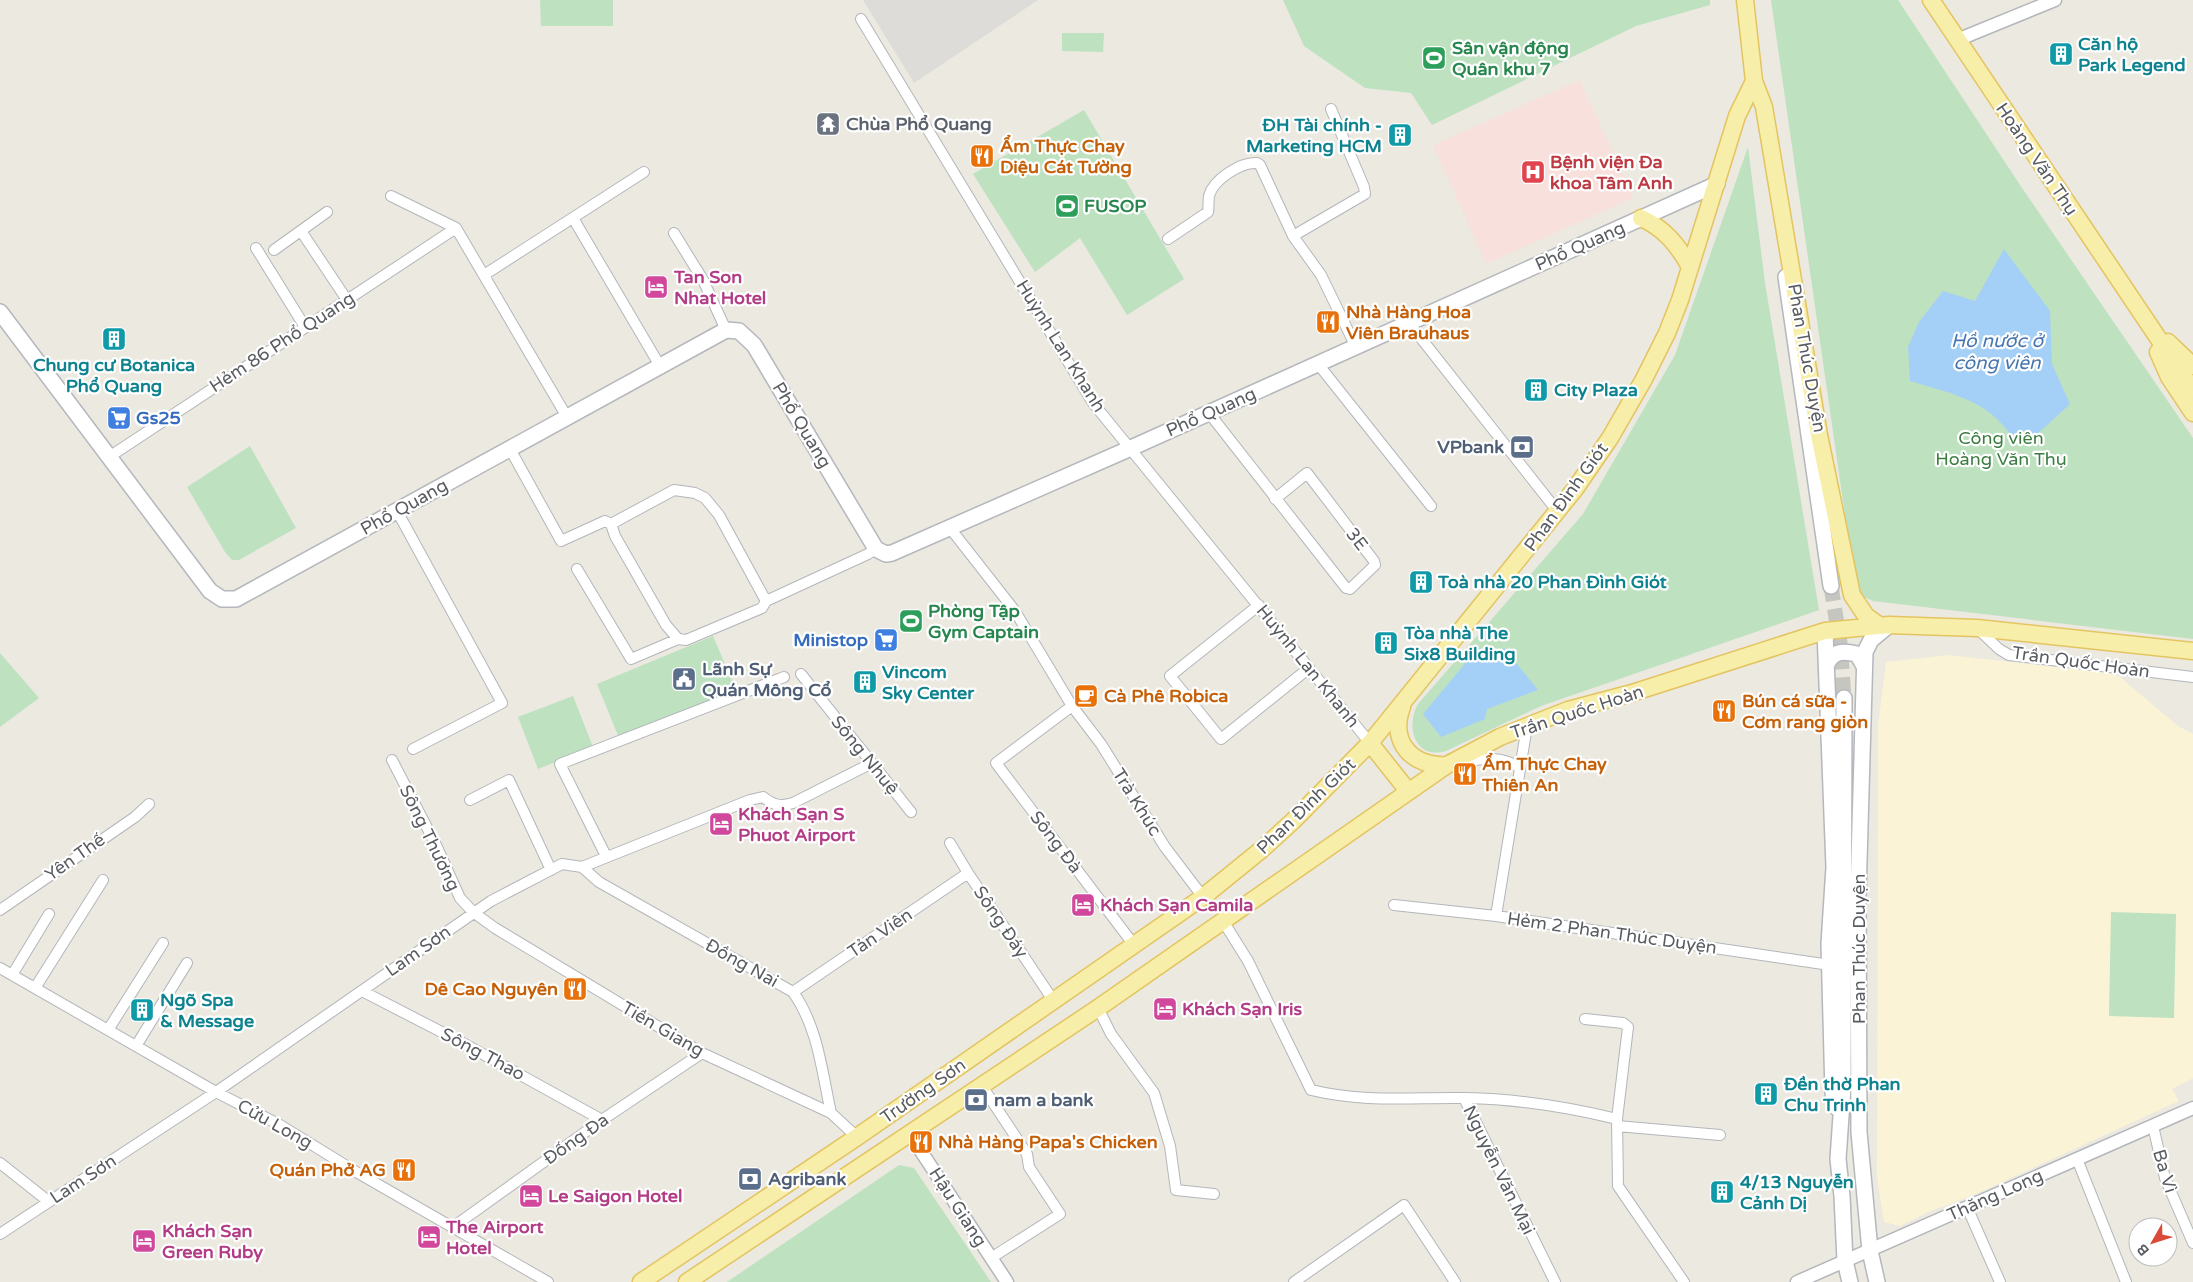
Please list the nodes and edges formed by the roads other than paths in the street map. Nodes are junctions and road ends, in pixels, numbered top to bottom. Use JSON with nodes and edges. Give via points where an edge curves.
{"nodes":[{"id":1,"x":1745,"y":0,"type":"edge"},
{"id":2,"x":1931,"y":0,"type":"edge"},
{"id":3,"x":2055,"y":0,"type":"edge"},
{"id":4,"x":861,"y":19,"type":"dead end"},
{"id":5,"x":1957,"y":40,"type":"junction"},
{"id":6,"x":1754,"y":81,"type":"junction"},
{"id":7,"x":1331,"y":109,"type":"dead end"},
{"id":8,"x":644,"y":172,"type":"dead end"},
{"id":9,"x":1717,"y":184,"type":"junction"},
{"id":10,"x":391,"y":196,"type":"dead end"},
{"id":11,"x":1779,"y":198,"type":"junction"},
{"id":12,"x":326,"y":212,"type":"dead end"},
{"id":13,"x":573,"y":218,"type":"junction"},
{"id":14,"x":1641,"y":218,"type":"junction"},
{"id":15,"x":456,"y":228,"type":"junction"},
{"id":16,"x":301,"y":231,"type":"junction"},
{"id":17,"x":674,"y":233,"type":"dead end"},
{"id":18,"x":1292,"y":236,"type":"junction"},
{"id":19,"x":1168,"y":239,"type":"dead end"},
{"id":20,"x":256,"y":248,"type":"dead end"},
{"id":21,"x":274,"y":250,"type":"dead end"},
{"id":22,"x":1690,"y":266,"type":"junction"},
{"id":23,"x":484,"y":274,"type":"junction"},
{"id":24,"x":347,"y":300,"type":"junction"},
{"id":25,"x":0,"y":312,"type":"edge"},
{"id":26,"x":2143,"y":318,"type":"junction"},
{"id":27,"x":1409,"y":323,"type":"junction"},
{"id":28,"x":305,"y":327,"type":"junction"},
{"id":29,"x":726,"y":330,"type":"junction"},
{"id":30,"x":1356,"y":347,"type":"junction"},
{"id":31,"x":1318,"y":364,"type":"junction"},
{"id":32,"x":660,"y":366,"type":"junction"},
{"id":33,"x":2193,"y":366,"type":"edge"},
{"id":34,"x":2192,"y":388,"type":"edge"},
{"id":35,"x":1208,"y":413,"type":"junction"},
{"id":36,"x":2193,"y":413,"type":"edge"},
{"id":37,"x":567,"y":417,"type":"junction"},
{"id":38,"x":510,"y":448,"type":"junction"},
{"id":39,"x":1131,"y":448,"type":"junction"},
{"id":40,"x":109,"y":456,"type":"junction"},
{"id":41,"x":1275,"y":499,"type":"junction"},
{"id":42,"x":1431,"y":506,"type":"dead end"},
{"id":43,"x":397,"y":511,"type":"junction"},
{"id":44,"x":1558,"y":512,"type":"junction"},
{"id":45,"x":611,"y":524,"type":"junction"},
{"id":46,"x":950,"y":528,"type":"junction"},
{"id":47,"x":876,"y":549,"type":"junction"},
{"id":48,"x":577,"y":569,"type":"dead end"},
{"id":49,"x":1831,"y":586,"type":"tunnel mouth"},
{"id":50,"x":766,"y":601,"type":"junction"},
{"id":51,"x":1258,"y":605,"type":"junction"},
{"id":52,"x":1884,"y":625,"type":"junction"},
{"id":53,"x":1977,"y":628,"type":"junction"},
{"id":54,"x":1825,"y":631,"type":"junction"},
{"id":55,"x":678,"y":639,"type":"junction"},
{"id":56,"x":2193,"y":651,"type":"edge"},
{"id":57,"x":1827,"y":664,"type":"junction"},
{"id":58,"x":1864,"y":666,"type":"junction"},
{"id":59,"x":1309,"y":668,"type":"junction"},
{"id":60,"x":801,"y":674,"type":"dead end"},
{"id":61,"x":784,"y":677,"type":"dead end"},
{"id":62,"x":2193,"y":677,"type":"edge"},
{"id":63,"x":1844,"y":698,"type":"tunnel mouth"},
{"id":64,"x":1403,"y":704,"type":"junction"},
{"id":65,"x":1072,"y":706,"type":"junction"},
{"id":66,"x":1527,"y":726,"type":"junction"},
{"id":67,"x":1370,"y":744,"type":"junction"},
{"id":68,"x":413,"y":749,"type":"dead end"},
{"id":69,"x":392,"y":760,"type":"dead end"},
{"id":70,"x":872,"y":763,"type":"junction"},
{"id":71,"x":1447,"y":764,"type":"junction"},
{"id":72,"x":1520,"y":768,"type":"junction"},
{"id":73,"x":1408,"y":791,"type":"junction"},
{"id":74,"x":470,"y":800,"type":"dead end"},
{"id":75,"x":149,"y":804,"type":"dead end"},
{"id":76,"x":911,"y":812,"type":"dead end"},
{"id":77,"x":950,"y":843,"type":"dead end"},
{"id":78,"x":606,"y":856,"type":"junction"},
{"id":79,"x":582,"y":867,"type":"junction"},
{"id":80,"x":551,"y":870,"type":"junction"},
{"id":81,"x":968,"y":874,"type":"junction"},
{"id":82,"x":103,"y":880,"type":"dead end"},
{"id":83,"x":1203,"y":897,"type":"junction"},
{"id":84,"x":1394,"y":905,"type":"dead end"},
{"id":85,"x":0,"y":910,"type":"edge"},
{"id":86,"x":473,"y":912,"type":"junction"},
{"id":87,"x":49,"y":914,"type":"dead end"},
{"id":88,"x":1496,"y":916,"type":"junction"},
{"id":89,"x":1223,"y":921,"type":"junction"},
{"id":90,"x":163,"y":943,"type":"dead end"},
{"id":91,"x":1134,"y":945,"type":"junction"},
{"id":92,"x":187,"y":963,"type":"dead end"},
{"id":93,"x":1830,"y":964,"type":"junction"},
{"id":94,"x":0,"y":968,"type":"edge"},
{"id":95,"x":12,"y":975,"type":"junction"},
{"id":96,"x":35,"y":988,"type":"junction"},
{"id":97,"x":362,"y":991,"type":"junction"},
{"id":98,"x":793,"y":992,"type":"junction"},
{"id":99,"x":1053,"y":1000,"type":"junction"},
{"id":100,"x":1098,"y":1008,"type":"junction"},
{"id":101,"x":1585,"y":1019,"type":"dead end"},
{"id":102,"x":108,"y":1030,"type":"junction"},
{"id":103,"x":136,"y":1046,"type":"junction"},
{"id":104,"x":702,"y":1053,"type":"junction"},
{"id":105,"x":982,"y":1086,"type":"junction"},
{"id":106,"x":216,"y":1092,"type":"junction"},
{"id":107,"x":1464,"y":1098,"type":"junction"},
{"id":108,"x":2193,"y":1108,"type":"edge"},
{"id":109,"x":831,"y":1113,"type":"junction"},
{"id":110,"x":602,"y":1120,"type":"junction"},
{"id":111,"x":1841,"y":1121,"type":"junction"},
{"id":112,"x":1617,"y":1123,"type":"junction"},
{"id":113,"x":2153,"y":1126,"type":"junction"},
{"id":114,"x":909,"y":1133,"type":"junction"},
{"id":115,"x":1720,"y":1135,"type":"dead end"},
{"id":116,"x":857,"y":1137,"type":"junction"},
{"id":117,"x":2077,"y":1159,"type":"junction"},
{"id":118,"x":0,"y":1163,"type":"edge"},
{"id":119,"x":1214,"y":1194,"type":"dead end"},
{"id":120,"x":48,"y":1201,"type":"junction"},
{"id":121,"x":1968,"y":1207,"type":"junction"},
{"id":122,"x":453,"y":1227,"type":"junction"},
{"id":123,"x":0,"y":1234,"type":"edge"},
{"id":124,"x":2193,"y":1243,"type":"edge"},
{"id":125,"x":1870,"y":1251,"type":"junction"},
{"id":126,"x":991,"y":1258,"type":"junction"},
{"id":127,"x":1845,"y":1261,"type":"junction"},
{"id":128,"x":548,"y":1282,"type":"edge"},
{"id":129,"x":641,"y":1282,"type":"edge"},
{"id":130,"x":687,"y":1282,"type":"edge"},
{"id":131,"x":1007,"y":1282,"type":"edge"},
{"id":132,"x":1294,"y":1282,"type":"edge"},
{"id":133,"x":1455,"y":1282,"type":"edge"},
{"id":134,"x":1555,"y":1282,"type":"edge"},
{"id":135,"x":1684,"y":1282,"type":"edge"},
{"id":136,"x":1796,"y":1282,"type":"edge"},
{"id":137,"x":1850,"y":1282,"type":"edge"},
{"id":138,"x":1877,"y":1282,"type":"edge"},
{"id":139,"x":2000,"y":1282,"type":"edge"},
{"id":140,"x":2126,"y":1282,"type":"edge"}],
"edges":[{"from":1,"to":6,"type":"main road"},
{"from":2,"to":5,"type":"main road","name":"Hoàng Văn Thụ"},
{"from":3,"to":5,"type":"street"},
{"from":4,"to":39,"type":"street","name":"Huỳnh Lan Khanh","via":[[1093,403]]},
{"from":5,"to":26,"type":"main road","name":"Hoàng Văn Thụ"},
{"from":6,"to":9,"type":"main road","name":"Phan Đình Giót","via":[[1737,116]]},
{"from":6,"to":11,"type":"main road","name":"Phan Thúc Duyện","via":[[1764,107]]},
{"from":7,"to":18,"type":"street","via":[[1364,194]]},
{"from":8,"to":13,"type":"street"},
{"from":9,"to":14,"type":"main road","name":"Phổ Quang"},
{"from":9,"to":22,"type":"main road","name":"Phan Đình Giót"},
{"from":10,"to":15,"type":"street"},
{"from":11,"to":49,"type":"main road","via":[[1788,298]]},
{"from":11,"to":52,"type":"main road","name":"Phan Thúc Duyện","via":[[1819,435],[1852,595],[1862,611]]},
{"from":12,"to":16,"type":"street"},
{"from":13,"to":23,"type":"street"},
{"from":13,"to":32,"type":"street"},
{"from":14,"to":22,"type":"main road","via":[[1669,237]]},
{"from":14,"to":27,"type":"main road","name":"Phổ Quang"},
{"from":15,"to":23,"type":"street"},
{"from":15,"to":24,"type":"street","name":"Hẻm 86 Phổ Quang"},
{"from":16,"to":21,"type":"street"},
{"from":16,"to":24,"type":"street"},
{"from":17,"to":29,"type":"street","via":[[704,280]]},
{"from":18,"to":19,"type":"street","via":[[1260,165],[1253,163],[1233,171],[1214,185],[1208,212]]},
{"from":18,"to":30,"type":"street","via":[[1321,275]]},
{"from":20,"to":28,"type":"street"},
{"from":22,"to":44,"type":"main road","name":"Phan Đình Giót","via":[[1667,333],[1644,379],[1600,453]]},
{"from":23,"to":37,"type":"street"},
{"from":24,"to":28,"type":"street","name":"Hẻm 86 Phổ Quang"},
{"from":25,"to":40,"type":"main road","name":"Phổ Quang"},
{"from":26,"to":33,"type":"main road","name":"Hoàng Văn Thụ"},
{"from":26,"to":34,"type":"main road","name":"Hoàng Văn Thụ"},
{"from":26,"to":36,"type":"main road","name":"Hoàng Văn Thụ","via":[[2169,378]]},
{"from":27,"to":30,"type":"main road","name":"Phổ Quang"},
{"from":27,"to":44,"type":"street"},
{"from":28,"to":40,"type":"street","name":"Hẻm 86 Phổ Quang"},
{"from":29,"to":32,"type":"main road","name":"Phổ Quang"},
{"from":29,"to":47,"type":"main road","name":"Phổ Quang","via":[[739,331],[754,345]]},
{"from":30,"to":31,"type":"main road","name":"Phổ Quang"},
{"from":31,"to":35,"type":"main road","name":"Phổ Quang"},
{"from":31,"to":42,"type":"street"},
{"from":32,"to":37,"type":"main road","name":"Phổ Quang"},
{"from":35,"to":39,"type":"main road","name":"Phổ Quang"},
{"from":35,"to":41,"type":"street","name":"3E"},
{"from":37,"to":38,"type":"main road","name":"Phổ Quang"},
{"from":38,"to":43,"type":"main road","name":"Phổ Quang"},
{"from":38,"to":45,"type":"street","via":[[561,541],[605,521]]},
{"from":39,"to":46,"type":"main road","name":"Phổ Quang"},
{"from":39,"to":51,"type":"street","name":"Huỳnh Lan Khanh"},
{"from":40,"to":43,"type":"main road","name":"Phổ Quang","via":[[210,591],[222,599],[236,599]]},
{"from":41,"to":41,"type":"street","name":"3E","via":[[1346,588],[1350,589],[1374,565],[1307,473]]},
{"from":43,"to":68,"type":"street","via":[[502,703]]},
{"from":44,"to":64,"type":"main road","name":"Phan Đình Giót"},
{"from":45,"to":50,"type":"street","via":[[674,490],[695,493],[705,498],[719,515]]},
{"from":45,"to":55,"type":"street","via":[[666,625]]},
{"from":46,"to":47,"type":"main road","name":"Phổ Quang","via":[[892,553]]},
{"from":46,"to":65,"type":"street","name":"Trà Khúc","via":[[1014,611]]},
{"from":47,"to":50,"type":"street"},
{"from":48,"to":55,"type":"street","via":[[631,659]]},
{"from":50,"to":55,"type":"street","via":[[762,608],[686,640]]},
{"from":51,"to":59,"type":"street","name":"Huỳnh Lan Khanh"},
{"from":51,"to":59,"type":"street","via":[[1170,676],[1221,738]]},
{"from":52,"to":53,"type":"main road","name":"Trần Quốc Hoàn"},
{"from":52,"to":54,"type":"main road","name":"Trần Quốc Hoàn"},
{"from":52,"to":58,"type":"main road","name":"Phan Thúc Duyện","via":[[1867,645]]},
{"from":53,"to":56,"type":"main road","name":"Trần Quốc Hoàn"},
{"from":53,"to":62,"type":"street","name":"Trần Quốc Hoàn","via":[[2009,655]]},
{"from":54,"to":57,"type":"main road","name":"Phan Thúc Duyện"},
{"from":54,"to":66,"type":"main road","name":"Trần Quốc Hoàn","via":[[1632,693],[1568,710]]},
{"from":57,"to":58,"type":"main road","via":[[1830,658],[1843,651],[1858,654]]},
{"from":57,"to":93,"type":"main road","name":"Phan Thúc Duyện","via":[[1834,867]]},
{"from":58,"to":125,"type":"main road","name":"Phan Thúc Duyện","via":[[1858,905],[1859,1132]]},
{"from":59,"to":67,"type":"street","name":"Huỳnh Lan Khanh"},
{"from":60,"to":70,"type":"street","name":"Sông Nhuệ"},
{"from":61,"to":78,"type":"street","via":[[560,764]]},
{"from":63,"to":111,"type":"main road"},
{"from":64,"to":67,"type":"main road","name":"Phan Đình Giót"},
{"from":64,"to":71,"type":"main road","via":[[1398,728],[1406,749],[1425,763]]},
{"from":65,"to":83,"type":"street","name":"Trà Khúc","via":[[1101,744],[1164,846]]},
{"from":65,"to":91,"type":"street","name":"Sông Đà","via":[[996,763]]},
{"from":66,"to":71,"type":"main road","name":"Trần Quốc Hoàn"},
{"from":66,"to":72,"type":"street"},
{"from":67,"to":73,"type":"main road"},
{"from":67,"to":83,"type":"main road","name":"Phan Đình Giót","via":[[1281,833]]},
{"from":69,"to":86,"type":"street","name":"Sông Thương","via":[[460,898]]},
{"from":70,"to":76,"type":"street","name":"Sông Nhuệ"},
{"from":70,"to":78,"type":"street","name":"Lam Sơn","via":[[793,803],[782,806],[763,797],[750,800]]},
{"from":71,"to":72,"type":"street","via":[[1492,758],[1507,760]]},
{"from":71,"to":73,"type":"main road","name":"Trần Quốc Hoàn"},
{"from":72,"to":88,"type":"street"},
{"from":73,"to":89,"type":"main road","name":"Trần Quốc Hoàn"},
{"from":74,"to":80,"type":"street","via":[[510,780]]},
{"from":75,"to":85,"type":"street","name":"Yên Thế"},
{"from":77,"to":81,"type":"street","name":"Sông Đáy"},
{"from":78,"to":79,"type":"street","name":"Lam Sơn"},
{"from":79,"to":80,"type":"street","name":"Lam Sơn","via":[[562,864]]},
{"from":79,"to":98,"type":"street","name":"Đồng Nai","via":[[599,882]]},
{"from":80,"to":86,"type":"street","name":"Lam Sơn"},
{"from":81,"to":98,"type":"street","name":"Tản Viên"},
{"from":81,"to":99,"type":"street","name":"Sông Đáy"},
{"from":82,"to":96,"type":"street"},
{"from":83,"to":91,"type":"main road","name":"Trường Sơn"},
{"from":84,"to":88,"type":"street","name":"Hẻm 2 Phan Thúc Duyện"},
{"from":86,"to":97,"type":"street","name":"Lam Sơn"},
{"from":86,"to":104,"type":"street","name":"Tiền Giang","via":[[494,928]]},
{"from":87,"to":95,"type":"street"},
{"from":88,"to":93,"type":"street","name":"Hẻm 2 Phan Thúc Duyện"},
{"from":89,"to":100,"type":"main road","name":"Trường Sơn"},
{"from":89,"to":107,"type":"street","name":"Nguyễn Văn Mại","via":[[1248,961],[1311,1090],[1393,1100]]},
{"from":90,"to":102,"type":"street"},
{"from":91,"to":99,"type":"main road","name":"Trường Sơn"},
{"from":92,"to":103,"type":"street"},
{"from":93,"to":111,"type":"main road","name":"Phan Thúc Duyện","via":[[1833,1093]]},
{"from":94,"to":95,"type":"street","name":"Cửu Long"},
{"from":95,"to":96,"type":"street","name":"Cửu Long"},
{"from":96,"to":102,"type":"street","name":"Cửu Long"},
{"from":97,"to":106,"type":"street","name":"Lam Sơn"},
{"from":97,"to":110,"type":"street","name":"Sông Thao"},
{"from":98,"to":109,"type":"street","name":"Đồng Nai","via":[[805,1010],[814,1034]]},
{"from":99,"to":116,"type":"main road","name":"Trường Sơn"},
{"from":100,"to":105,"type":"main road","name":"Trường Sơn"},
{"from":100,"to":119,"type":"street","via":[[1111,1034],[1154,1093],[1170,1146],[1176,1190]]},
{"from":101,"to":112,"type":"street","via":[[1623,1023],[1628,1027]]},
{"from":102,"to":103,"type":"street","name":"Cửu Long"},
{"from":103,"to":106,"type":"street","name":"Cửu Long"},
{"from":104,"to":109,"type":"street","name":"Tiền Giang"},
{"from":104,"to":110,"type":"street","name":"Đống Đa"},
{"from":105,"to":114,"type":"main road","name":"Trường Sơn"},
{"from":105,"to":126,"type":"street","via":[[1027,1154],[1029,1167],[1060,1214]]},
{"from":106,"to":120,"type":"street","name":"Lam Sơn"},
{"from":106,"to":122,"type":"street","name":"Cửu Long","via":[[280,1125]]},
{"from":107,"to":112,"type":"street","via":[[1546,1105]]},
{"from":107,"to":134,"type":"street","name":"Nguyễn Văn Mại"},
{"from":108,"to":113,"type":"street","name":"Thăng Long"},
{"from":109,"to":116,"type":"street","name":"Tiền Giang"},
{"from":110,"to":122,"type":"street","name":"Đống Đa"},
{"from":111,"to":127,"type":"main road","name":"Phan Thúc Duyện","via":[[1838,1159]]},
{"from":112,"to":115,"type":"street"},
{"from":112,"to":135,"type":"street","via":[[1618,1186]]},
{"from":113,"to":117,"type":"street","name":"Thăng Long"},
{"from":113,"to":124,"type":"street","name":"Ba Vì","via":[[2165,1178]]},
{"from":114,"to":126,"type":"street","name":"Hậu Giang"},
{"from":114,"to":130,"type":"main road","name":"Trường Sơn"},
{"from":116,"to":129,"type":"main road","name":"Trường Sơn"},
{"from":117,"to":121,"type":"street","name":"Thăng Long"},
{"from":117,"to":140,"type":"street"},
{"from":118,"to":120,"type":"street"},
{"from":120,"to":123,"type":"street","name":"Lam Sơn"},
{"from":121,"to":125,"type":"street","name":"Thăng Long"},
{"from":121,"to":139,"type":"street"},
{"from":122,"to":128,"type":"street","name":"Cửu Long"},
{"from":125,"to":127,"type":"street","name":"Thăng Long"},
{"from":125,"to":138,"type":"main road","name":"Phan Thúc Duyện"},
{"from":126,"to":131,"type":"street","name":"Hậu Giang"},
{"from":127,"to":136,"type":"street","name":"Thăng Long"},
{"from":127,"to":137,"type":"main road","name":"Phan Thúc Duyện"},
{"from":132,"to":133,"type":"street","via":[[1404,1205]]}]}
